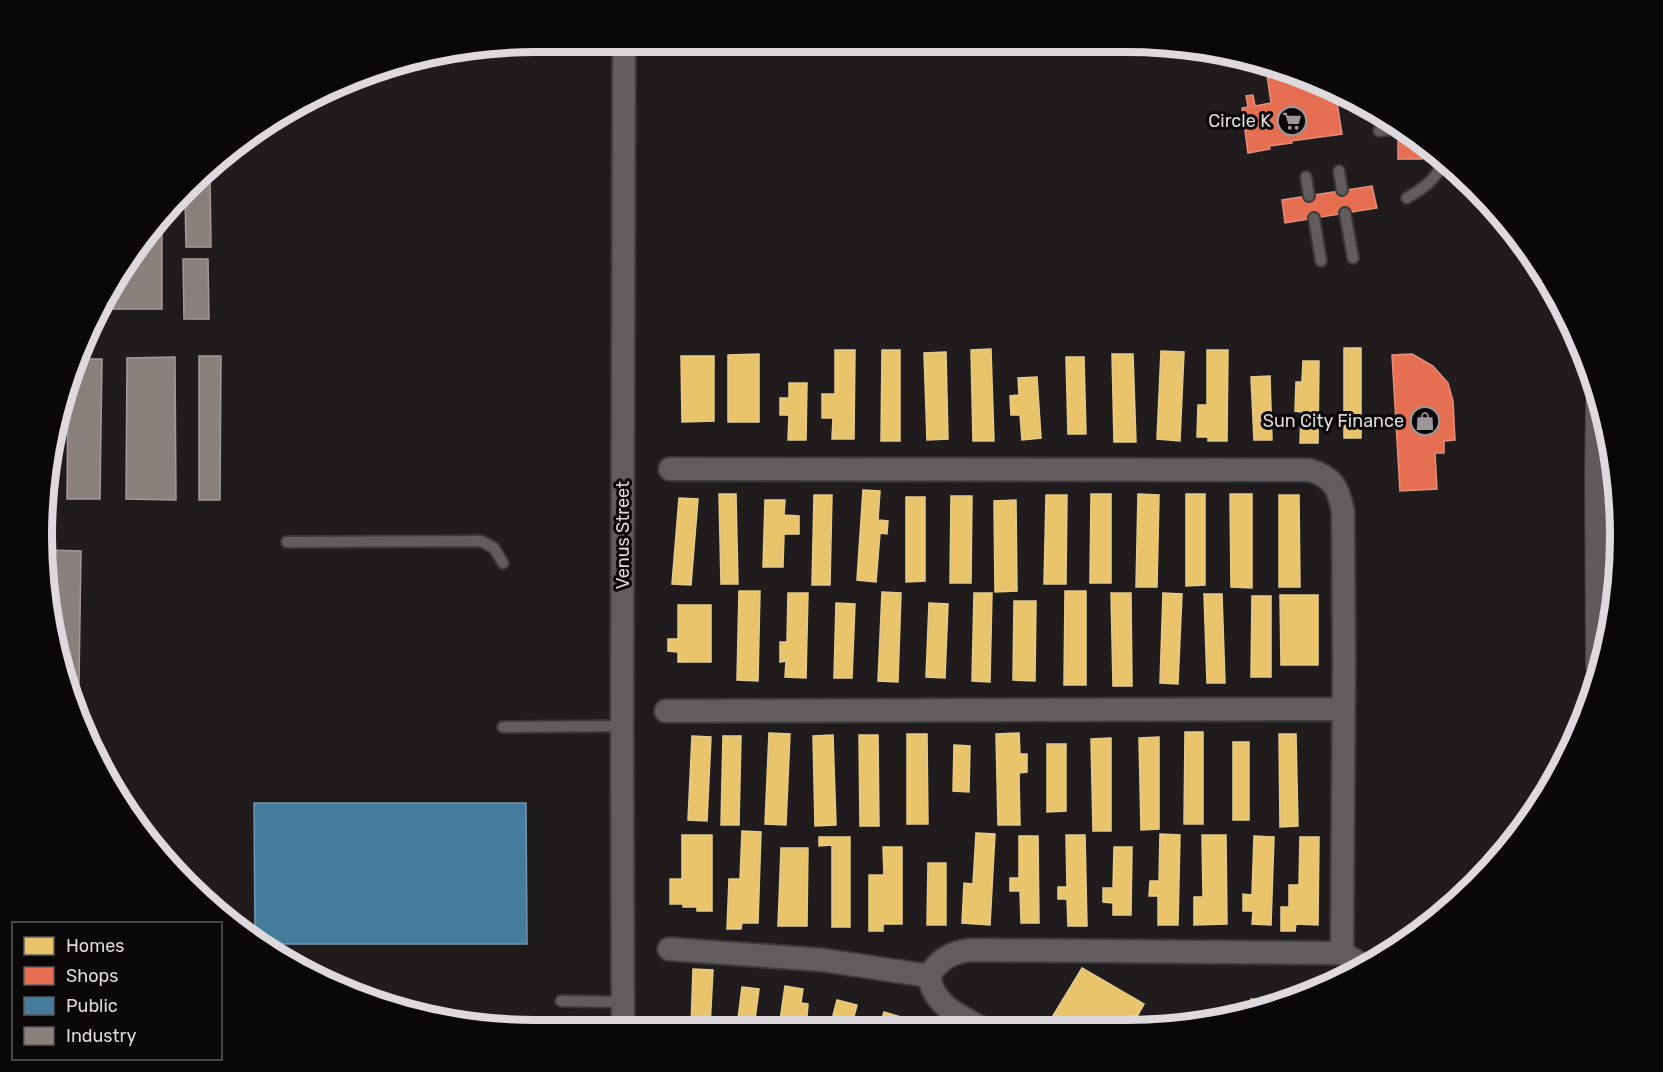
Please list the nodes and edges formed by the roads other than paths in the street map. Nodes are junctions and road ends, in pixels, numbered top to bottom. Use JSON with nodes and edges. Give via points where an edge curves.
{"nodes":[{"id":1,"x":624,"y":52,"type":"edge"},
{"id":2,"x":1389,"y":130,"type":"edge"},
{"id":3,"x":1379,"y":131,"type":"dead end"},
{"id":4,"x":1441,"y":168,"type":"edge"},
{"id":5,"x":1339,"y":171,"type":"dead end"},
{"id":6,"x":1306,"y":177,"type":"dead end"},
{"id":7,"x":1342,"y":190,"type":"dead end"},
{"id":8,"x":1309,"y":196,"type":"dead end"},
{"id":9,"x":1407,"y":198,"type":"dead end"},
{"id":10,"x":1345,"y":213,"type":"dead end"},
{"id":11,"x":1314,"y":218,"type":"dead end"},
{"id":12,"x":1353,"y":258,"type":"dead end"},
{"id":13,"x":1321,"y":261,"type":"dead end"},
{"id":14,"x":1601,"y":444,"type":"edge"},
{"id":15,"x":670,"y":470,"type":"dead end"},
{"id":16,"x":287,"y":542,"type":"dead end"},
{"id":17,"x":503,"y":563,"type":"dead end"},
{"id":18,"x":1602,"y":625,"type":"edge"},
{"id":19,"x":1343,"y":709,"type":"junction"},
{"id":20,"x":666,"y":711,"type":"dead end"},
{"id":21,"x":622,"y":726,"type":"junction"},
{"id":22,"x":503,"y":727,"type":"dead end"},
{"id":23,"x":669,"y":949,"type":"dead end"},
{"id":24,"x":1342,"y":953,"type":"junction"},
{"id":25,"x":1357,"y":961,"type":"edge"},
{"id":26,"x":929,"y":976,"type":"junction"},
{"id":27,"x":561,"y":1001,"type":"dead end"},
{"id":28,"x":623,"y":1002,"type":"junction"},
{"id":29,"x":623,"y":1020,"type":"edge"},
{"id":30,"x":967,"y":1020,"type":"edge"}],
"edges":[{"from":1,"to":21,"type":"street","name":"Venus Street"},
{"from":2,"to":3,"type":"lane"},
{"from":4,"to":9,"type":"lane"},
{"from":5,"to":7,"type":"lane"},
{"from":6,"to":8,"type":"lane"},
{"from":10,"to":12,"type":"lane"},
{"from":11,"to":13,"type":"lane"},
{"from":14,"to":18,"type":"main road"},
{"from":15,"to":19,"type":"street","via":[[1309,470],[1321,474],[1333,482],[1343,511]]},
{"from":16,"to":17,"type":"lane","via":[[481,541],[494,548]]},
{"from":19,"to":20,"type":"street"},
{"from":19,"to":24,"type":"street"},
{"from":21,"to":22,"type":"lane"},
{"from":21,"to":28,"type":"street","name":"Venus Street"},
{"from":23,"to":26,"type":"street","via":[[823,960]]},
{"from":24,"to":25,"type":"street"},
{"from":24,"to":26,"type":"street","via":[[971,950],[942,960]]},
{"from":26,"to":30,"type":"street","via":[[936,997]]},
{"from":27,"to":28,"type":"lane"},
{"from":28,"to":29,"type":"street","name":"Venus Street"}]}
